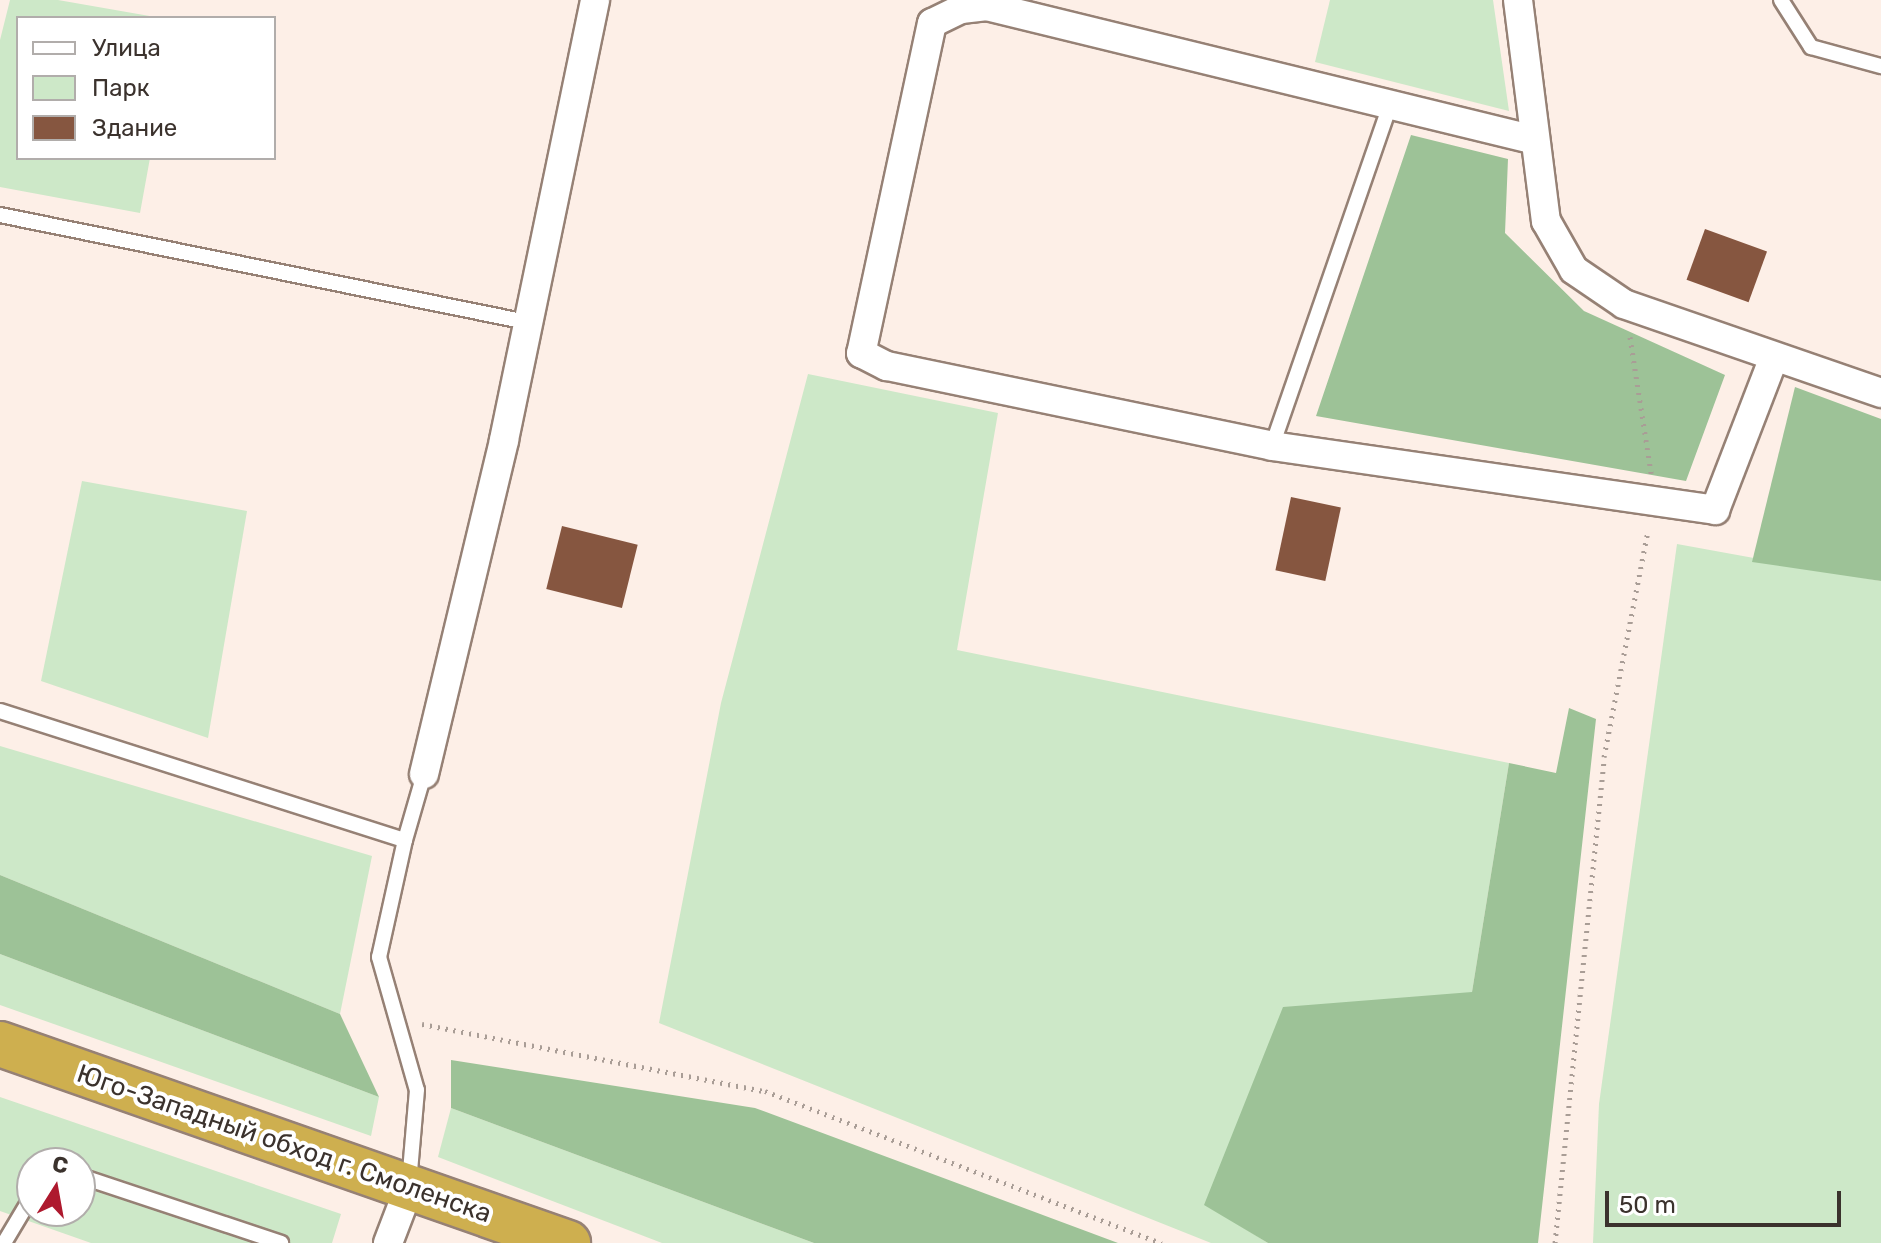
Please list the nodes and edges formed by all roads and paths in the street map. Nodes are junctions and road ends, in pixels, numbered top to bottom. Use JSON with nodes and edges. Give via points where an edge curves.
{"nodes":[{"id":1,"x":595,"y":0,"type":"edge"},
{"id":2,"x":1518,"y":0,"type":"edge"},
{"id":3,"x":1781,"y":0,"type":"edge"},
{"id":4,"x":1881,"y":66,"type":"edge"},
{"id":5,"x":1390,"y":105,"type":"junction"},
{"id":6,"x":1535,"y":140,"type":"junction"},
{"id":7,"x":0,"y":215,"type":"edge"},
{"id":8,"x":1624,"y":304,"type":"junction"},
{"id":9,"x":527,"y":322,"type":"junction"},
{"id":10,"x":1774,"y":357,"type":"junction"},
{"id":11,"x":1881,"y":393,"type":"edge"},
{"id":12,"x":1272,"y":446,"type":"junction"},
{"id":13,"x":1654,"y":500,"type":"junction"},
{"id":14,"x":0,"y":711,"type":"edge"},
{"id":15,"x":424,"y":774,"type":"joint"},
{"id":16,"x":405,"y":840,"type":"junction"},
{"id":17,"x":397,"y":1020,"type":"junction"},
{"id":18,"x":0,"y":1044,"type":"edge"},
{"id":19,"x":96,"y":1181,"type":"edge"},
{"id":20,"x":409,"y":1188,"type":"junction"},
{"id":21,"x":16,"y":1223,"type":"edge"},
{"id":22,"x":4,"y":1243,"type":"edge"},
{"id":23,"x":281,"y":1243,"type":"edge"},
{"id":24,"x":388,"y":1243,"type":"edge"},
{"id":25,"x":568,"y":1243,"type":"edge"},
{"id":26,"x":1162,"y":1243,"type":"edge"},
{"id":27,"x":1555,"y":1243,"type":"edge"}],
"edges":[{"from":1,"to":9,"type":"street"},
{"from":2,"to":6,"type":"street"},
{"from":3,"to":4,"type":"lane","via":[[1811,47]]},
{"from":5,"to":6,"type":"street"},
{"from":5,"to":12,"type":"lane"},
{"from":5,"to":12,"type":"street","via":[[987,6],[932,23],[861,353],[887,366]]},
{"from":6,"to":8,"type":"street","via":[[1546,221],[1574,270]]},
{"from":7,"to":9,"type":"lane"},
{"from":8,"to":10,"type":"street"},
{"from":8,"to":13,"type":"path"},
{"from":9,"to":15,"type":"street"},
{"from":10,"to":11,"type":"street"},
{"from":10,"to":13,"type":"street","via":[[1715,510]]},
{"from":12,"to":13,"type":"street"},
{"from":13,"to":27,"type":"path","via":[[1604,757]]},
{"from":14,"to":16,"type":"lane"},
{"from":15,"to":16,"type":"lane"},
{"from":16,"to":17,"type":"lane","via":[[379,957]]},
{"from":17,"to":20,"type":"lane","via":[[417,1090]]},
{"from":17,"to":26,"type":"path","via":[[765,1091]]},
{"from":18,"to":20,"type":"highway","name":"Юго-Западный обход г. Смоленска"},
{"from":19,"to":23,"type":"lane"},
{"from":20,"to":24,"type":"street"},
{"from":20,"to":25,"type":"highway","name":"Юго-Западный обход г. Смоленска"},
{"from":21,"to":22,"type":"lane"}]}
